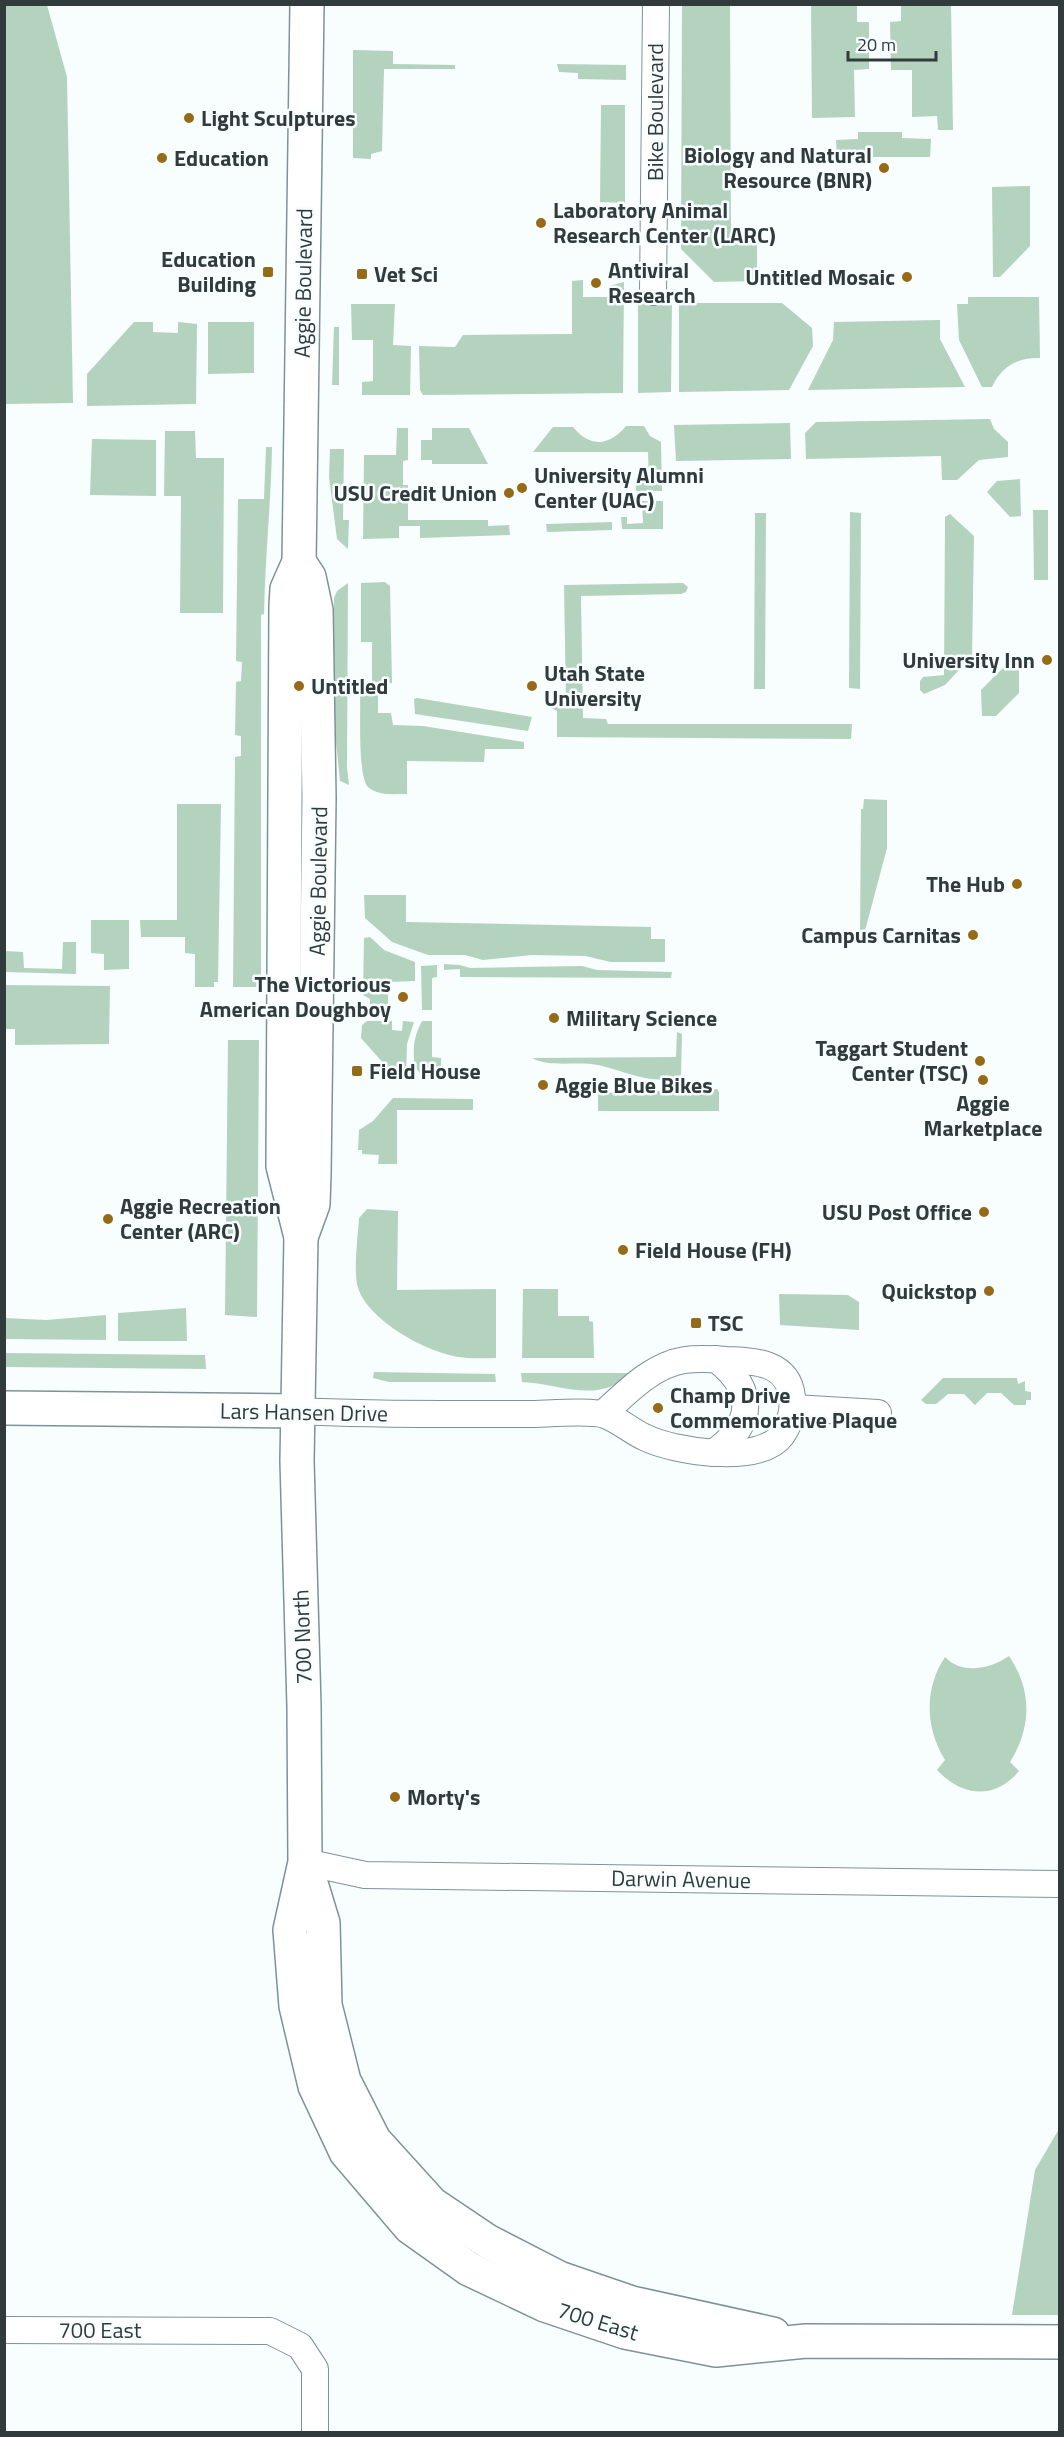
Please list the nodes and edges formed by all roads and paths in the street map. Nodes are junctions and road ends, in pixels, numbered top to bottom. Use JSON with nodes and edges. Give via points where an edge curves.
{"nodes":[{"id":1,"x":307,"y":4,"type":"edge"},
{"id":2,"x":656,"y":4,"type":"edge"},
{"id":3,"x":653,"y":292,"type":"dead end"},
{"id":4,"x":716,"y":1359,"type":"junction"},
{"id":5,"x":4,"y":1407,"type":"edge"},
{"id":6,"x":794,"y":1408,"type":"junction"},
{"id":7,"x":297,"y":1411,"type":"junction"},
{"id":8,"x":878,"y":1413,"type":"dead end"},
{"id":9,"x":603,"y":1414,"type":"junction"},
{"id":10,"x":713,"y":1452,"type":"junction"},
{"id":11,"x":305,"y":1862,"type":"junction"},
{"id":12,"x":1059,"y":1884,"type":"edge"},
{"id":13,"x":421,"y":2216,"type":"joint"},
{"id":14,"x":4,"y":2330,"type":"edge"},
{"id":15,"x":1059,"y":2342,"type":"edge"},
{"id":16,"x":315,"y":2433,"type":"edge"}],
"edges":[{"from":1,"to":7,"type":"main road","name":"Aggie Boulevard","via":[[299,562],[287,589],[286,606],[282,1007],[283,1166],[301,1237]]},
{"from":2,"to":3,"type":"street","name":"Bike Boulevard"},
{"from":4,"to":6,"type":"street","via":[[769,1364],[791,1385]]},
{"from":4,"to":9,"type":"street","via":[[684,1360],[640,1380]]},
{"from":4,"to":10,"type":"street","via":[[744,1389],[746,1404],[736,1434]]},
{"from":5,"to":7,"type":"main road","name":"Lars Hansen Drive"},
{"from":6,"to":8,"type":"street"},
{"from":6,"to":10,"type":"street","name":"Lars Hansen Drive","via":[[789,1425],[766,1448]]},
{"from":7,"to":9,"type":"street","name":"Lars Hansen Drive"},
{"from":7,"to":11,"type":"main road","name":"700 North"},
{"from":9,"to":10,"type":"street","name":"Lars Hansen Drive","via":[[666,1446]]},
{"from":11,"to":12,"type":"street","name":"Darwin Avenue","via":[[375,1875]]},
{"from":11,"to":13,"type":"main road","name":"700 North","via":[[323,1923],[325,2005],[344,2081],[374,2140]]},
{"from":13,"to":15,"type":"main road","name":"700 East","via":[[487,2241],[559,2278],[632,2303],[806,2341]]},
{"from":14,"to":16,"type":"street","name":"700 East","via":[[270,2331],[300,2346],[315,2369]]}]}
